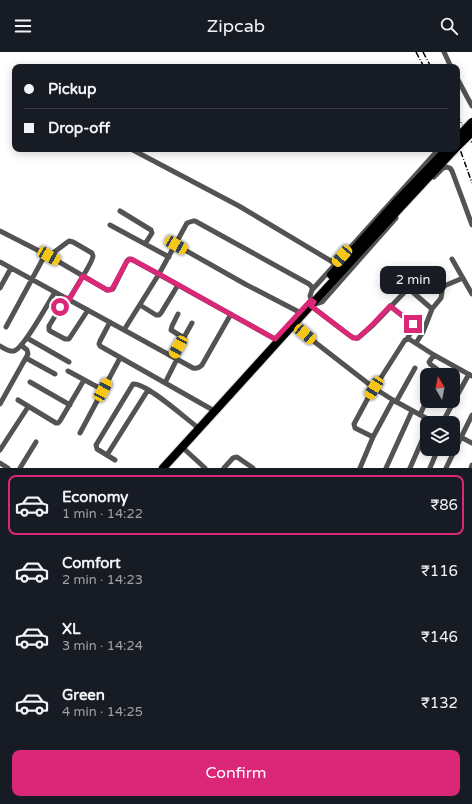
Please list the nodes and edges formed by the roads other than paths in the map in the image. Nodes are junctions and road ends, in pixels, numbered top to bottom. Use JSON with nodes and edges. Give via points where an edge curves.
{"nodes":[{"id":1,"x":444,"y":52,"type":"edge"},
{"id":2,"x":450,"y":64,"type":"edge"},
{"id":3,"x":460,"y":84,"type":"edge"},
{"id":4,"x":472,"y":106,"type":"edge"},
{"id":5,"x":472,"y":122,"type":"edge"},
{"id":6,"x":472,"y":132,"type":"edge"},
{"id":7,"x":460,"y":135,"type":"edge"},
{"id":8,"x":460,"y":144,"type":"edge"},
{"id":9,"x":137,"y":152,"type":"edge"},
{"id":10,"x":436,"y":152,"type":"edge"},
{"id":11,"x":444,"y":152,"type":"edge"},
{"id":12,"x":452,"y":152,"type":"edge"},
{"id":13,"x":120,"y":211,"type":"dead end"},
{"id":14,"x":110,"y":225,"type":"dead end"},
{"id":15,"x":472,"y":225,"type":"edge"},
{"id":16,"x":0,"y":231,"type":"edge"},
{"id":17,"x":145,"y":244,"type":"junction"},
{"id":18,"x":176,"y":245,"type":"junction"},
{"id":19,"x":47,"y":256,"type":"junction"},
{"id":20,"x":169,"y":257,"type":"junction"},
{"id":21,"x":452,"y":259,"type":"dead end"},
{"id":22,"x":0,"y":262,"type":"edge"},
{"id":23,"x":336,"y":264,"type":"junction"},
{"id":24,"x":11,"y":268,"type":"junction"},
{"id":25,"x":159,"y":274,"type":"junction"},
{"id":26,"x":83,"y":276,"type":"junction"},
{"id":27,"x":463,"y":278,"type":"junction"},
{"id":28,"x":32,"y":279,"type":"junction"},
{"id":29,"x":178,"y":285,"type":"junction"},
{"id":30,"x":439,"y":285,"type":"junction"},
{"id":31,"x":0,"y":288,"type":"edge"},
{"id":32,"x":408,"y":288,"type":"junction"},
{"id":33,"x":55,"y":292,"type":"junction"},
{"id":34,"x":472,"y":294,"type":"edge"},
{"id":35,"x":67,"y":299,"type":"junction"},
{"id":36,"x":313,"y":299,"type":"junction"},
{"id":37,"x":140,"y":305,"type":"junction"},
{"id":38,"x":390,"y":306,"type":"junction"},
{"id":39,"x":432,"y":309,"type":"junction"},
{"id":40,"x":88,"y":310,"type":"junction"},
{"id":41,"x":300,"y":312,"type":"junction"},
{"id":42,"x":178,"y":314,"type":"dead end"},
{"id":43,"x":231,"y":314,"type":"junction"},
{"id":44,"x":110,"y":322,"type":"junction"},
{"id":45,"x":192,"y":322,"type":"dead end"},
{"id":46,"x":294,"y":324,"type":"junction"},
{"id":47,"x":6,"y":327,"type":"dead end"},
{"id":48,"x":124,"y":330,"type":"junction"},
{"id":49,"x":27,"y":338,"type":"junction"},
{"id":50,"x":184,"y":338,"type":"junction"},
{"id":51,"x":275,"y":339,"type":"junction"},
{"id":52,"x":407,"y":339,"type":"junction"},
{"id":53,"x":416,"y":343,"type":"junction"},
{"id":54,"x":21,"y":345,"type":"junction"},
{"id":55,"x":0,"y":346,"type":"edge"},
{"id":56,"x":434,"y":355,"type":"junction"},
{"id":57,"x":26,"y":358,"type":"junction"},
{"id":58,"x":120,"y":358,"type":"junction"},
{"id":59,"x":175,"y":358,"type":"junction"},
{"id":60,"x":69,"y":362,"type":"dead end"},
{"id":61,"x":415,"y":368,"type":"dead end"},
{"id":62,"x":436,"y":368,"type":"edge"},
{"id":63,"x":68,"y":371,"type":"dead end"},
{"id":64,"x":55,"y":374,"type":"dead end"},
{"id":65,"x":470,"y":375,"type":"edge"},
{"id":66,"x":84,"y":380,"type":"junction"},
{"id":67,"x":30,"y":382,"type":"dead end"},
{"id":68,"x":165,"y":383,"type":"junction"},
{"id":69,"x":374,"y":388,"type":"junction"},
{"id":70,"x":103,"y":390,"type":"junction"},
{"id":71,"x":148,"y":390,"type":"junction"},
{"id":72,"x":18,"y":400,"type":"dead end"},
{"id":73,"x":394,"y":401,"type":"junction"},
{"id":74,"x":0,"y":404,"type":"edge"},
{"id":75,"x":70,"y":405,"type":"junction"},
{"id":76,"x":28,"y":406,"type":"junction"},
{"id":77,"x":423,"y":408,"type":"edge"},
{"id":78,"x":211,"y":409,"type":"junction"},
{"id":79,"x":412,"y":412,"type":"junction"},
{"id":80,"x":420,"y":415,"type":"joint"},
{"id":81,"x":472,"y":415,"type":"edge"},
{"id":82,"x":446,"y":416,"type":"edge"},
{"id":83,"x":196,"y":426,"type":"junction"},
{"id":84,"x":80,"y":433,"type":"dead end"},
{"id":85,"x":374,"y":437,"type":"junction"},
{"id":86,"x":461,"y":437,"type":"junction"},
{"id":87,"x":36,"y":442,"type":"dead end"},
{"id":88,"x":472,"y":443,"type":"edge"},
{"id":89,"x":420,"y":445,"type":"edge"},
{"id":90,"x":182,"y":447,"type":"junction"},
{"id":91,"x":0,"y":450,"type":"edge"},
{"id":92,"x":107,"y":455,"type":"junction"},
{"id":93,"x":435,"y":456,"type":"edge"},
{"id":94,"x":115,"y":460,"type":"dead end"},
{"id":95,"x":0,"y":463,"type":"edge"},
{"id":96,"x":472,"y":465,"type":"edge"},
{"id":97,"x":8,"y":468,"type":"edge"},
{"id":98,"x":20,"y":468,"type":"edge"},
{"id":99,"x":157,"y":468,"type":"edge"},
{"id":100,"x":163,"y":468,"type":"edge"},
{"id":101,"x":205,"y":468,"type":"edge"},
{"id":102,"x":224,"y":468,"type":"edge"},
{"id":103,"x":253,"y":468,"type":"edge"},
{"id":104,"x":360,"y":468,"type":"edge"},
{"id":105,"x":386,"y":468,"type":"edge"},
{"id":106,"x":410,"y":468,"type":"edge"},
{"id":107,"x":430,"y":468,"type":"edge"},
{"id":108,"x":446,"y":468,"type":"edge"},
{"id":109,"x":471,"y":468,"type":"edge"}],
"edges":[{"from":1,"to":2,"type":"street"},
{"from":3,"to":4,"type":"street"},
{"from":5,"to":7,"type":"main road","bridge":true},
{"from":6,"to":8,"type":"main road","bridge":true},
{"from":9,"to":23,"type":"street","via":[[239,206]]},
{"from":10,"to":23,"type":"street"},
{"from":11,"to":36,"type":"main road","via":[[341,263]]},
{"from":12,"to":36,"type":"main road"},
{"from":13,"to":17,"type":"street","via":[[151,230],[152,233]]},
{"from":14,"to":17,"type":"street"},
{"from":15,"to":36,"type":"street","via":[[452,171],[447,167],[443,168],[412,199],[322,302],[316,304]]},
{"from":16,"to":19,"type":"street"},
{"from":17,"to":20,"type":"street"},
{"from":18,"to":20,"type":"street"},
{"from":18,"to":36,"type":"street","via":[[188,223],[193,220],[311,285]]},
{"from":18,"to":41,"type":"street"},
{"from":19,"to":26,"type":"street"},
{"from":19,"to":26,"type":"street","via":[[69,241],[89,250],[93,256]]},
{"from":19,"to":28,"type":"street"},
{"from":20,"to":25,"type":"street"},
{"from":21,"to":27,"type":"street"},
{"from":22,"to":24,"type":"street"},
{"from":23,"to":36,"type":"street"},
{"from":24,"to":28,"type":"street"},
{"from":24,"to":31,"type":"street"},
{"from":25,"to":26,"type":"street","via":[[131,259],[127,261],[110,290]]},
{"from":25,"to":29,"type":"street"},
{"from":25,"to":37,"type":"street"},
{"from":26,"to":35,"type":"street"},
{"from":27,"to":30,"type":"street","via":[[444,286]]},
{"from":27,"to":34,"type":"street"},
{"from":28,"to":33,"type":"street"},
{"from":28,"to":47,"type":"street"},
{"from":29,"to":37,"type":"street","via":[[159,315]]},
{"from":29,"to":43,"type":"street"},
{"from":30,"to":32,"type":"street","via":[[424,273]]},
{"from":30,"to":39,"type":"street","via":[[442,296]]},
{"from":32,"to":38,"type":"street"},
{"from":32,"to":39,"type":"street"},
{"from":33,"to":35,"type":"street"},
{"from":33,"to":49,"type":"street"},
{"from":35,"to":40,"type":"street"},
{"from":35,"to":40,"type":"street","via":[[49,326],[50,331],[65,339],[69,340]]},
{"from":36,"to":38,"type":"street","via":[[353,338],[358,338]]},
{"from":36,"to":41,"type":"main road"},
{"from":36,"to":46,"type":"main road"},
{"from":37,"to":48,"type":"street"},
{"from":38,"to":52,"type":"street","via":[[413,324],[414,328]]},
{"from":39,"to":53,"type":"street"},
{"from":40,"to":44,"type":"street"},
{"from":41,"to":51,"type":"main road"},
{"from":42,"to":50,"type":"street","via":[[171,330]]},
{"from":43,"to":51,"type":"street"},
{"from":43,"to":59,"type":"street","via":[[199,368],[193,368]]},
{"from":44,"to":48,"type":"street"},
{"from":44,"to":58,"type":"street","via":[[99,344]]},
{"from":45,"to":50,"type":"street"},
{"from":46,"to":69,"type":"street"},
{"from":46,"to":90,"type":"main road"},
{"from":48,"to":59,"type":"street"},
{"from":49,"to":54,"type":"street"},
{"from":49,"to":60,"type":"street"},
{"from":50,"to":59,"type":"street"},
{"from":51,"to":78,"type":"main road"},
{"from":52,"to":53,"type":"street"},
{"from":52,"to":69,"type":"street"},
{"from":53,"to":56,"type":"street"},
{"from":54,"to":55,"type":"street","via":[[13,352]]},
{"from":54,"to":57,"type":"street","via":[[28,352]]},
{"from":56,"to":62,"type":"street","via":[[429,362]]},
{"from":56,"to":65,"type":"street"},
{"from":57,"to":64,"type":"street"},
{"from":57,"to":74,"type":"street"},
{"from":58,"to":68,"type":"street"},
{"from":58,"to":70,"type":"street"},
{"from":59,"to":68,"type":"street"},
{"from":61,"to":73,"type":"street"},
{"from":63,"to":66,"type":"street"},
{"from":65,"to":82,"type":"street"},
{"from":66,"to":70,"type":"street"},
{"from":66,"to":75,"type":"street"},
{"from":67,"to":75,"type":"street"},
{"from":68,"to":78,"type":"street"},
{"from":69,"to":73,"type":"street"},
{"from":69,"to":85,"type":"street","via":[[354,426]]},
{"from":70,"to":84,"type":"street"},
{"from":71,"to":83,"type":"street"},
{"from":71,"to":92,"type":"street"},
{"from":71,"to":92,"type":"street","via":[[135,383],[131,386],[96,443],[97,448]]},
{"from":72,"to":76,"type":"street"},
{"from":73,"to":79,"type":"street"},
{"from":73,"to":85,"type":"street"},
{"from":75,"to":76,"type":"street","via":[[58,423]]},
{"from":76,"to":91,"type":"street"},
{"from":77,"to":80,"type":"street"},
{"from":78,"to":83,"type":"main road"},
{"from":79,"to":80,"type":"street"},
{"from":79,"to":105,"type":"street"},
{"from":81,"to":86,"type":"street"},
{"from":83,"to":99,"type":"main road"},
{"from":85,"to":104,"type":"street"},
{"from":86,"to":88,"type":"street"},
{"from":86,"to":108,"type":"street"},
{"from":87,"to":98,"type":"street"},
{"from":89,"to":106,"type":"street"},
{"from":90,"to":100,"type":"main road"},
{"from":90,"to":101,"type":"street"},
{"from":92,"to":94,"type":"street"},
{"from":93,"to":107,"type":"street"},
{"from":95,"to":97,"type":"street"},
{"from":96,"to":109,"type":"street"},
{"from":102,"to":103,"type":"street","via":[[232,458],[237,457]]}]}
